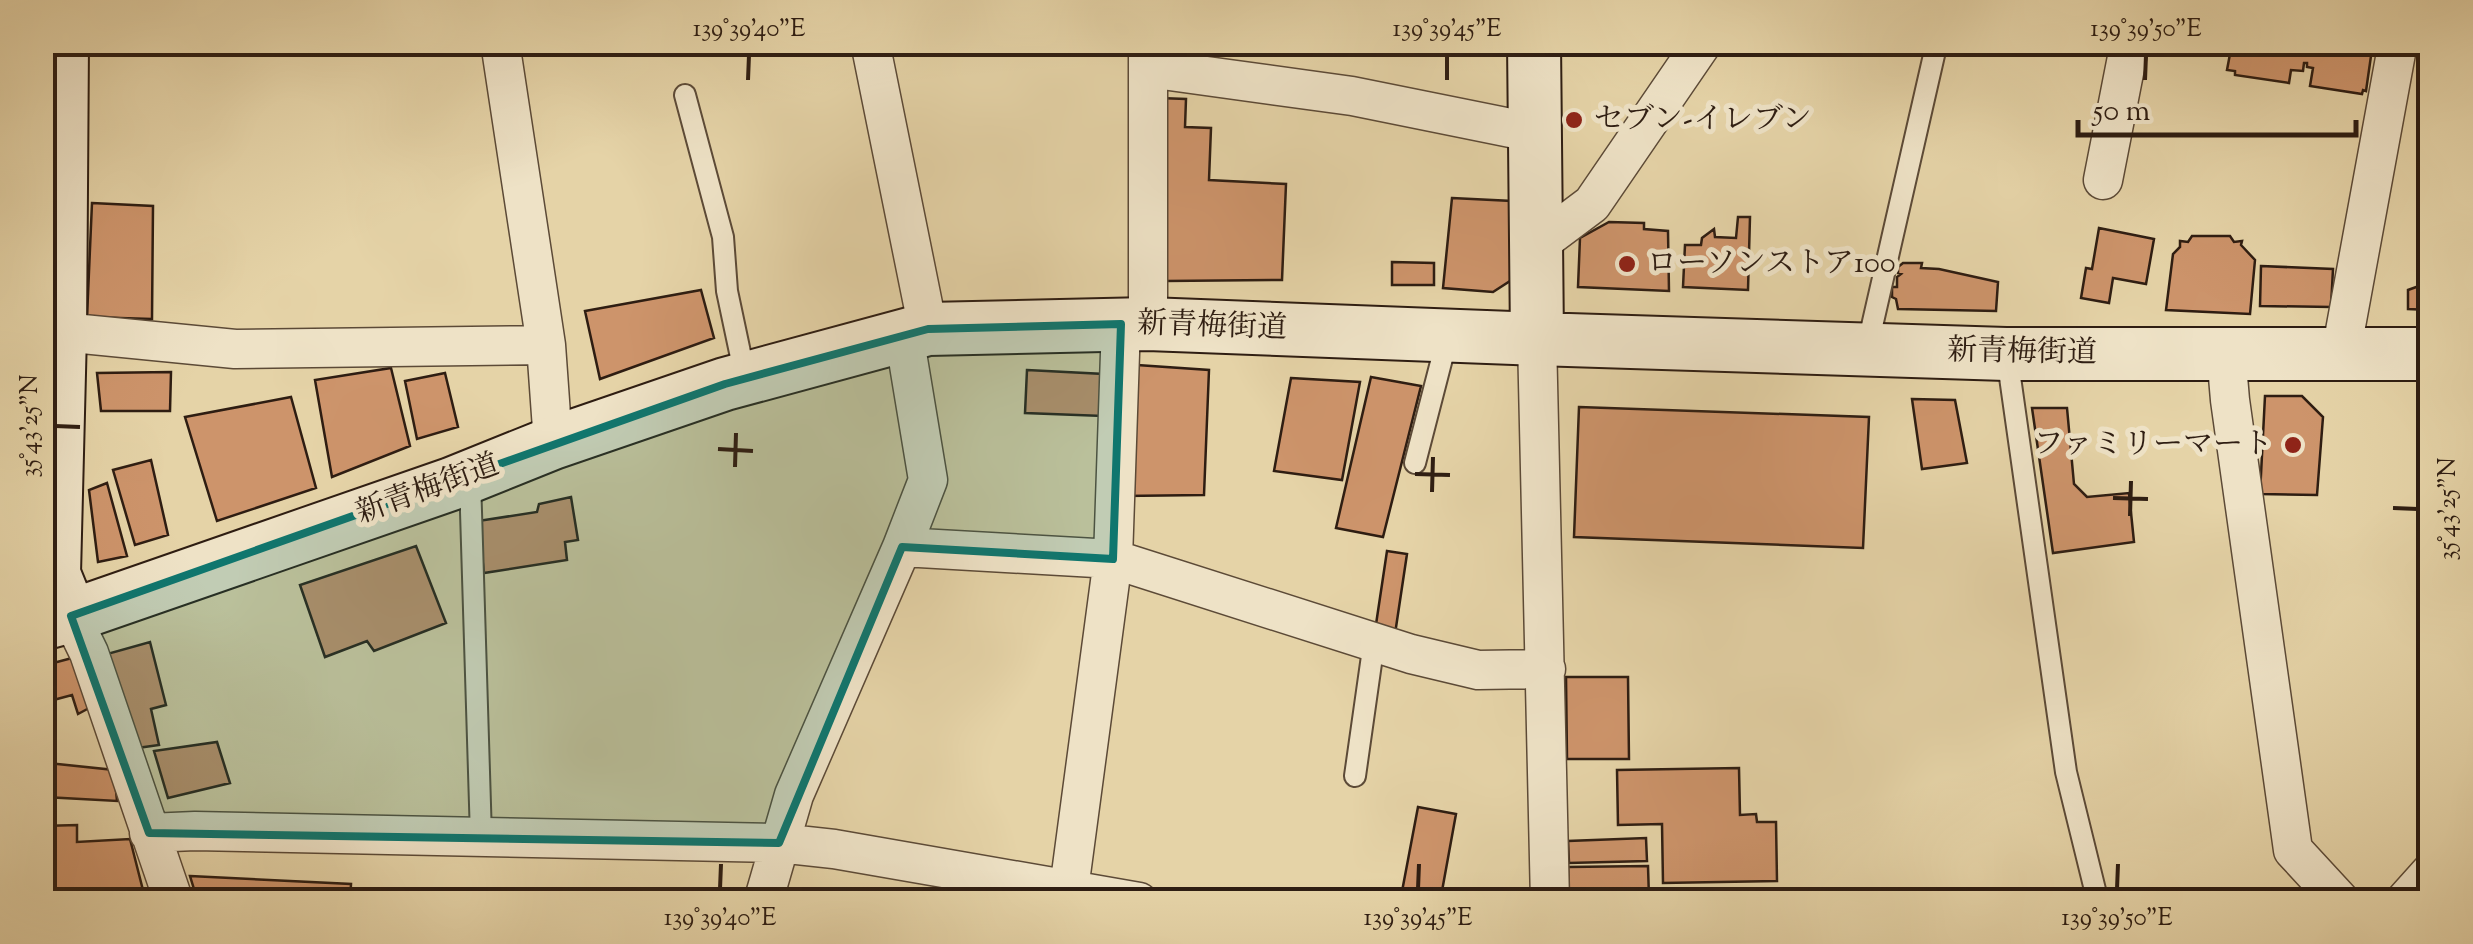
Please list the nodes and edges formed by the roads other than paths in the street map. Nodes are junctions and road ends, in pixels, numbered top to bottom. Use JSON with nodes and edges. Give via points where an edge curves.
{"nodes":[{"id":1,"x":62,"y":42,"type":"edge"},
{"id":2,"x":500,"y":42,"type":"edge"},
{"id":3,"x":870,"y":42,"type":"edge"},
{"id":4,"x":1534,"y":42,"type":"edge"},
{"id":5,"x":1702,"y":42,"type":"edge"},
{"id":6,"x":1937,"y":42,"type":"edge"},
{"id":7,"x":2130,"y":42,"type":"edge"},
{"id":8,"x":2398,"y":42,"type":"edge"},
{"id":9,"x":1148,"y":55,"type":"edge"},
{"id":10,"x":685,"y":95,"type":"dead end"},
{"id":11,"x":1535,"y":133,"type":"junction"},
{"id":12,"x":2104,"y":180,"type":"dead end"},
{"id":13,"x":1536,"y":246,"type":"junction"},
{"id":14,"x":1134,"y":324,"type":"junction"},
{"id":15,"x":51,"y":332,"type":"edge"},
{"id":16,"x":916,"y":332,"type":"junction"},
{"id":17,"x":1448,"y":336,"type":"junction"},
{"id":18,"x":1537,"y":339,"type":"junction"},
{"id":19,"x":546,"y":345,"type":"junction"},
{"id":20,"x":1867,"y":350,"type":"junction"},
{"id":21,"x":2226,"y":353,"type":"junction"},
{"id":22,"x":2341,"y":353,"type":"junction"},
{"id":23,"x":2006,"y":354,"type":"junction"},
{"id":24,"x":2430,"y":354,"type":"edge"},
{"id":25,"x":746,"y":378,"type":"junction"},
{"id":26,"x":553,"y":443,"type":"junction"},
{"id":27,"x":1414,"y":463,"type":"dead end"},
{"id":28,"x":470,"y":476,"type":"junction"},
{"id":29,"x":902,"y":546,"type":"junction"},
{"id":30,"x":1113,"y":559,"type":"junction"},
{"id":31,"x":57,"y":620,"type":"edge"},
{"id":32,"x":1374,"y":642,"type":"junction"},
{"id":33,"x":1546,"y":669,"type":"junction"},
{"id":34,"x":1356,"y":776,"type":"dead end"},
{"id":35,"x":149,"y":833,"type":"junction"},
{"id":36,"x":481,"y":836,"type":"junction"},
{"id":37,"x":779,"y":842,"type":"junction"},
{"id":38,"x":2430,"y":873,"type":"edge"},
{"id":39,"x":1069,"y":888,"type":"junction"},
{"id":40,"x":1130,"y":900,"type":"edge"},
{"id":41,"x":174,"y":902,"type":"edge"},
{"id":42,"x":764,"y":902,"type":"edge"},
{"id":43,"x":1550,"y":902,"type":"edge"},
{"id":44,"x":2098,"y":902,"type":"edge"},
{"id":45,"x":2341,"y":902,"type":"edge"},
{"id":46,"x":2404,"y":902,"type":"edge"}],
"edges":[{"from":1,"to":15,"type":"main road"},
{"from":2,"to":19,"type":"street"},
{"from":3,"to":16,"type":"street"},
{"from":4,"to":11,"type":"main road"},
{"from":5,"to":13,"type":"street","via":[[1592,204]]},
{"from":6,"to":20,"type":"lane"},
{"from":7,"to":12,"type":"street"},
{"from":8,"to":22,"type":"street"},
{"from":9,"to":11,"type":"street"},
{"from":9,"to":14,"type":"street"},
{"from":10,"to":25,"type":"lane","via":[[723,237]]},
{"from":11,"to":13,"type":"main road"},
{"from":13,"to":18,"type":"main road"},
{"from":14,"to":16,"type":"main road","name":"新青梅街道"},
{"from":14,"to":17,"type":"main road","name":"新青梅街道"},
{"from":14,"to":30,"type":"street"},
{"from":15,"to":19,"type":"street","via":[[235,349]]},
{"from":15,"to":31,"type":"main road"},
{"from":16,"to":25,"type":"main road","name":"新青梅街道"},
{"from":16,"to":29,"type":"street","via":[[928,480]]},
{"from":17,"to":18,"type":"main road","name":"新青梅街道"},
{"from":17,"to":27,"type":"lane"},
{"from":18,"to":20,"type":"main road","name":"新青梅街道"},
{"from":18,"to":33,"type":"street"},
{"from":19,"to":26,"type":"street"},
{"from":20,"to":23,"type":"main road","name":"新青梅街道"},
{"from":21,"to":22,"type":"main road","name":"新青梅街道"},
{"from":21,"to":23,"type":"main road","name":"新青梅街道"},
{"from":21,"to":45,"type":"street","via":[[2293,850]]},
{"from":22,"to":24,"type":"main road","name":"新青梅街道"},
{"from":23,"to":44,"type":"lane","via":[[2066,772]]},
{"from":25,"to":26,"type":"main road","name":"新青梅街道"},
{"from":26,"to":28,"type":"main road","name":"新青梅街道"},
{"from":28,"to":31,"type":"main road","name":"新青梅街道"},
{"from":28,"to":36,"type":"lane"},
{"from":29,"to":30,"type":"street"},
{"from":29,"to":37,"type":"street"},
{"from":30,"to":32,"type":"street"},
{"from":30,"to":39,"type":"street"},
{"from":31,"to":35,"type":"street","via":[[89,652]]},
{"from":32,"to":33,"type":"street","via":[[1478,670]]},
{"from":32,"to":34,"type":"lane"},
{"from":33,"to":43,"type":"street"},
{"from":35,"to":36,"type":"street"},
{"from":35,"to":41,"type":"street"},
{"from":36,"to":37,"type":"street"},
{"from":37,"to":39,"type":"street"},
{"from":37,"to":42,"type":"street"},
{"from":38,"to":46,"type":"street"},
{"from":39,"to":40,"type":"street"}]}
